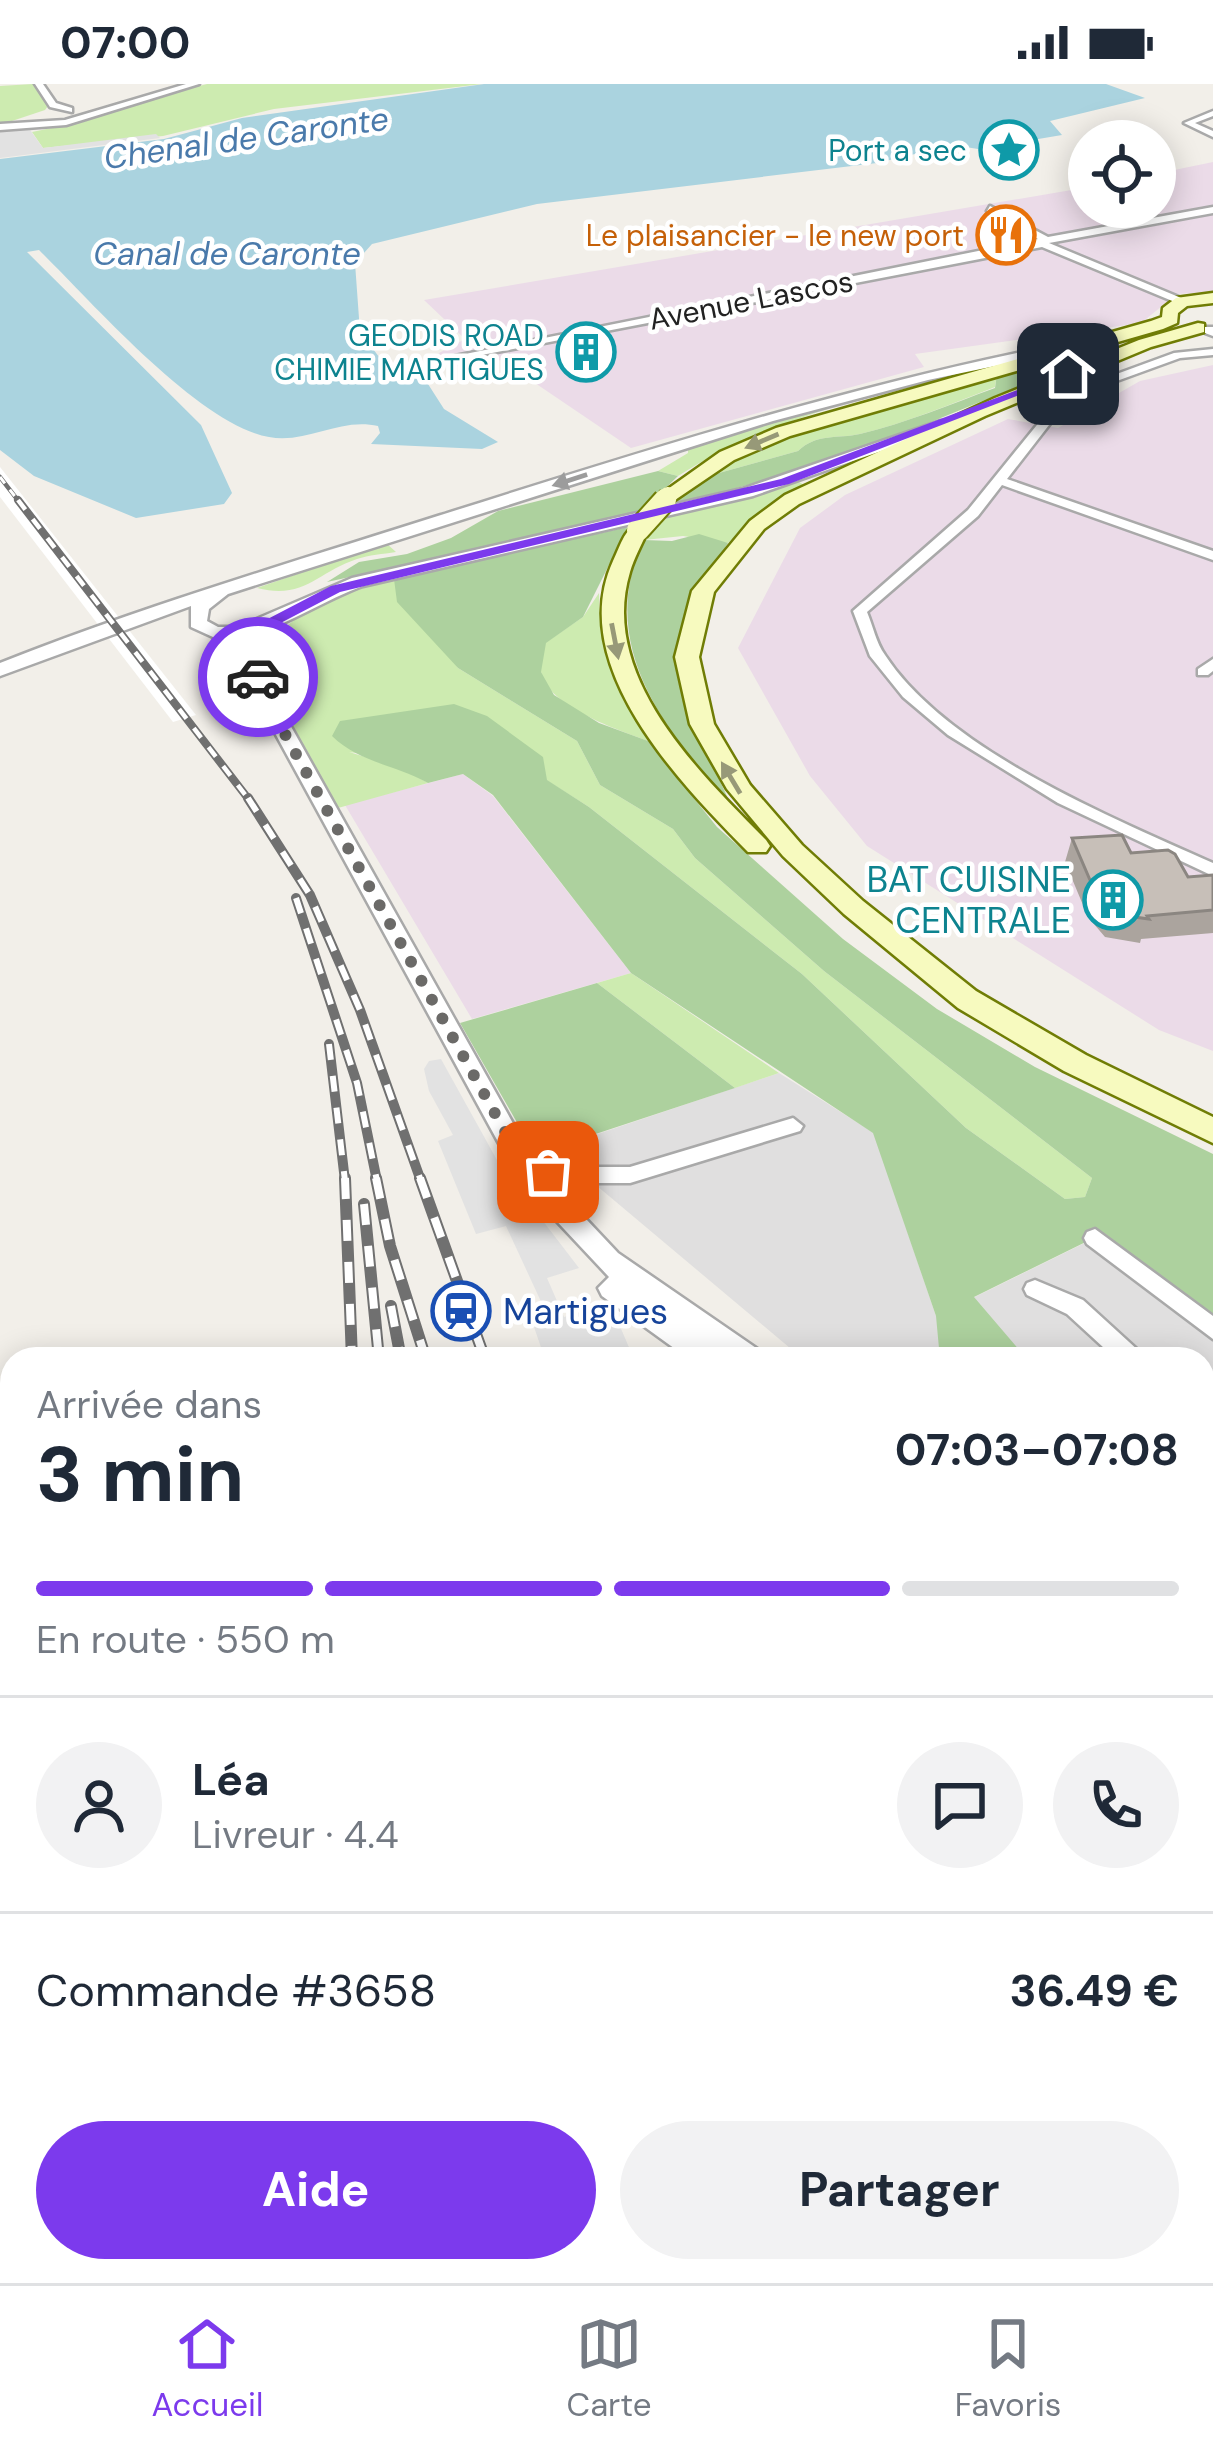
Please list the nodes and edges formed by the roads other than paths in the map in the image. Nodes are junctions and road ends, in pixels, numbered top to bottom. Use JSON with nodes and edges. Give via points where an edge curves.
{"nodes":[{"id":1,"x":39,"y":84,"type":"edge"},
{"id":2,"x":195,"y":84,"type":"edge"},
{"id":3,"x":50,"y":108,"type":"junction"},
{"id":4,"x":75,"y":112,"type":"junction"},
{"id":5,"x":1213,"y":113,"type":"edge"},
{"id":6,"x":38,"y":120,"type":"junction"},
{"id":7,"x":0,"y":127,"type":"edge"},
{"id":8,"x":1213,"y":134,"type":"edge"},
{"id":9,"x":990,"y":209,"type":"dead end"},
{"id":10,"x":1213,"y":210,"type":"edge"},
{"id":11,"x":1050,"y":242,"type":"junction"},
{"id":12,"x":1213,"y":298,"type":"edge"},
{"id":13,"x":1182,"y":302,"type":"junction"},
{"id":14,"x":1171,"y":319,"type":"junction"},
{"id":15,"x":1210,"y":337,"type":"edge"},
{"id":16,"x":1116,"y":338,"type":"junction"},
{"id":17,"x":461,"y":356,"type":"dead end"},
{"id":18,"x":955,"y":421,"type":"junction"},
{"id":19,"x":1002,"y":482,"type":"junction"},
{"id":20,"x":1213,"y":556,"type":"edge"},
{"id":21,"x":222,"y":592,"type":"junction"},
{"id":22,"x":268,"y":623,"type":"junction"},
{"id":23,"x":215,"y":632,"type":"junction"},
{"id":24,"x":2,"y":670,"type":"edge"},
{"id":25,"x":260,"y":689,"type":"junction"},
{"id":26,"x":1213,"y":870,"type":"edge"},
{"id":27,"x":968,"y":1001,"type":"junction"},
{"id":28,"x":794,"y":1126,"type":"dead end"},
{"id":29,"x":1213,"y":1131,"type":"edge"},
{"id":30,"x":529,"y":1175,"type":"junction"},
{"id":31,"x":1095,"y":1238,"type":"dead end"},
{"id":32,"x":1035,"y":1288,"type":"dead end"},
{"id":33,"x":1213,"y":1329,"type":"edge"},
{"id":34,"x":695,"y":1347,"type":"edge"},
{"id":35,"x":732,"y":1347,"type":"edge"},
{"id":36,"x":1119,"y":1347,"type":"edge"}],
"edges":[{"from":1,"to":3,"type":"street"},
{"from":2,"to":4,"type":"street"},
{"from":3,"to":4,"type":"street"},
{"from":3,"to":6,"type":"street"},
{"from":4,"to":6,"type":"street","via":[[66,122]]},
{"from":5,"to":8,"type":"street","via":[[1188,123]]},
{"from":6,"to":7,"type":"street"},
{"from":9,"to":11,"type":"street"},
{"from":10,"to":11,"type":"street","name":"Avenue Lascos"},
{"from":11,"to":13,"type":"street","via":[[1112,279]]},
{"from":11,"to":17,"type":"street","name":"Avenue Lascos"},
{"from":12,"to":13,"type":"main road"},
{"from":13,"to":14,"type":"main road"},
{"from":14,"to":15,"type":"main road"},
{"from":14,"to":16,"type":"main road"},
{"from":15,"to":18,"type":"main road"},
{"from":15,"to":19,"type":"street","via":[[1066,396]]},
{"from":16,"to":21,"type":"street","one_way":true,"via":[[964,363],[812,404]]},
{"from":16,"to":27,"type":"main road","one_way":true,"bridge":true,"via":[[783,432],[727,456],[668,496],[620,567],[611,621],[618,660],[665,742],[804,890]]},
{"from":18,"to":22,"type":"street","via":[[747,493],[358,582]]},
{"from":27,"to":18,"type":"main road","one_way":true,"via":[[821,881],[745,801],[700,721],[690,669],[699,602],[718,564],[748,533],[806,491]]},
{"from":19,"to":20,"type":"street"},
{"from":19,"to":26,"type":"street","via":[[860,611],[863,630],[914,699],[980,751]]},
{"from":21,"to":22,"type":"street","via":[[269,597],[277,604]]},
{"from":21,"to":23,"type":"street","via":[[196,612],[198,623]]},
{"from":21,"to":24,"type":"street"},
{"from":22,"to":23,"type":"street"},
{"from":22,"to":25,"type":"street","via":[[255,663]]},
{"from":23,"to":24,"type":"street","via":[[138,630]]},
{"from":23,"to":25,"type":"street"},
{"from":25,"to":30,"type":"street"},
{"from":27,"to":29,"type":"main road"},
{"from":28,"to":30,"type":"street","via":[[630,1174]]},
{"from":30,"to":34,"type":"street","via":[[541,1208],[592,1272]]},
{"from":30,"to":35,"type":"street","via":[[608,1261]]},
{"from":31,"to":33,"type":"street"},
{"from":32,"to":36,"type":"street","via":[[1075,1307]]}]}
